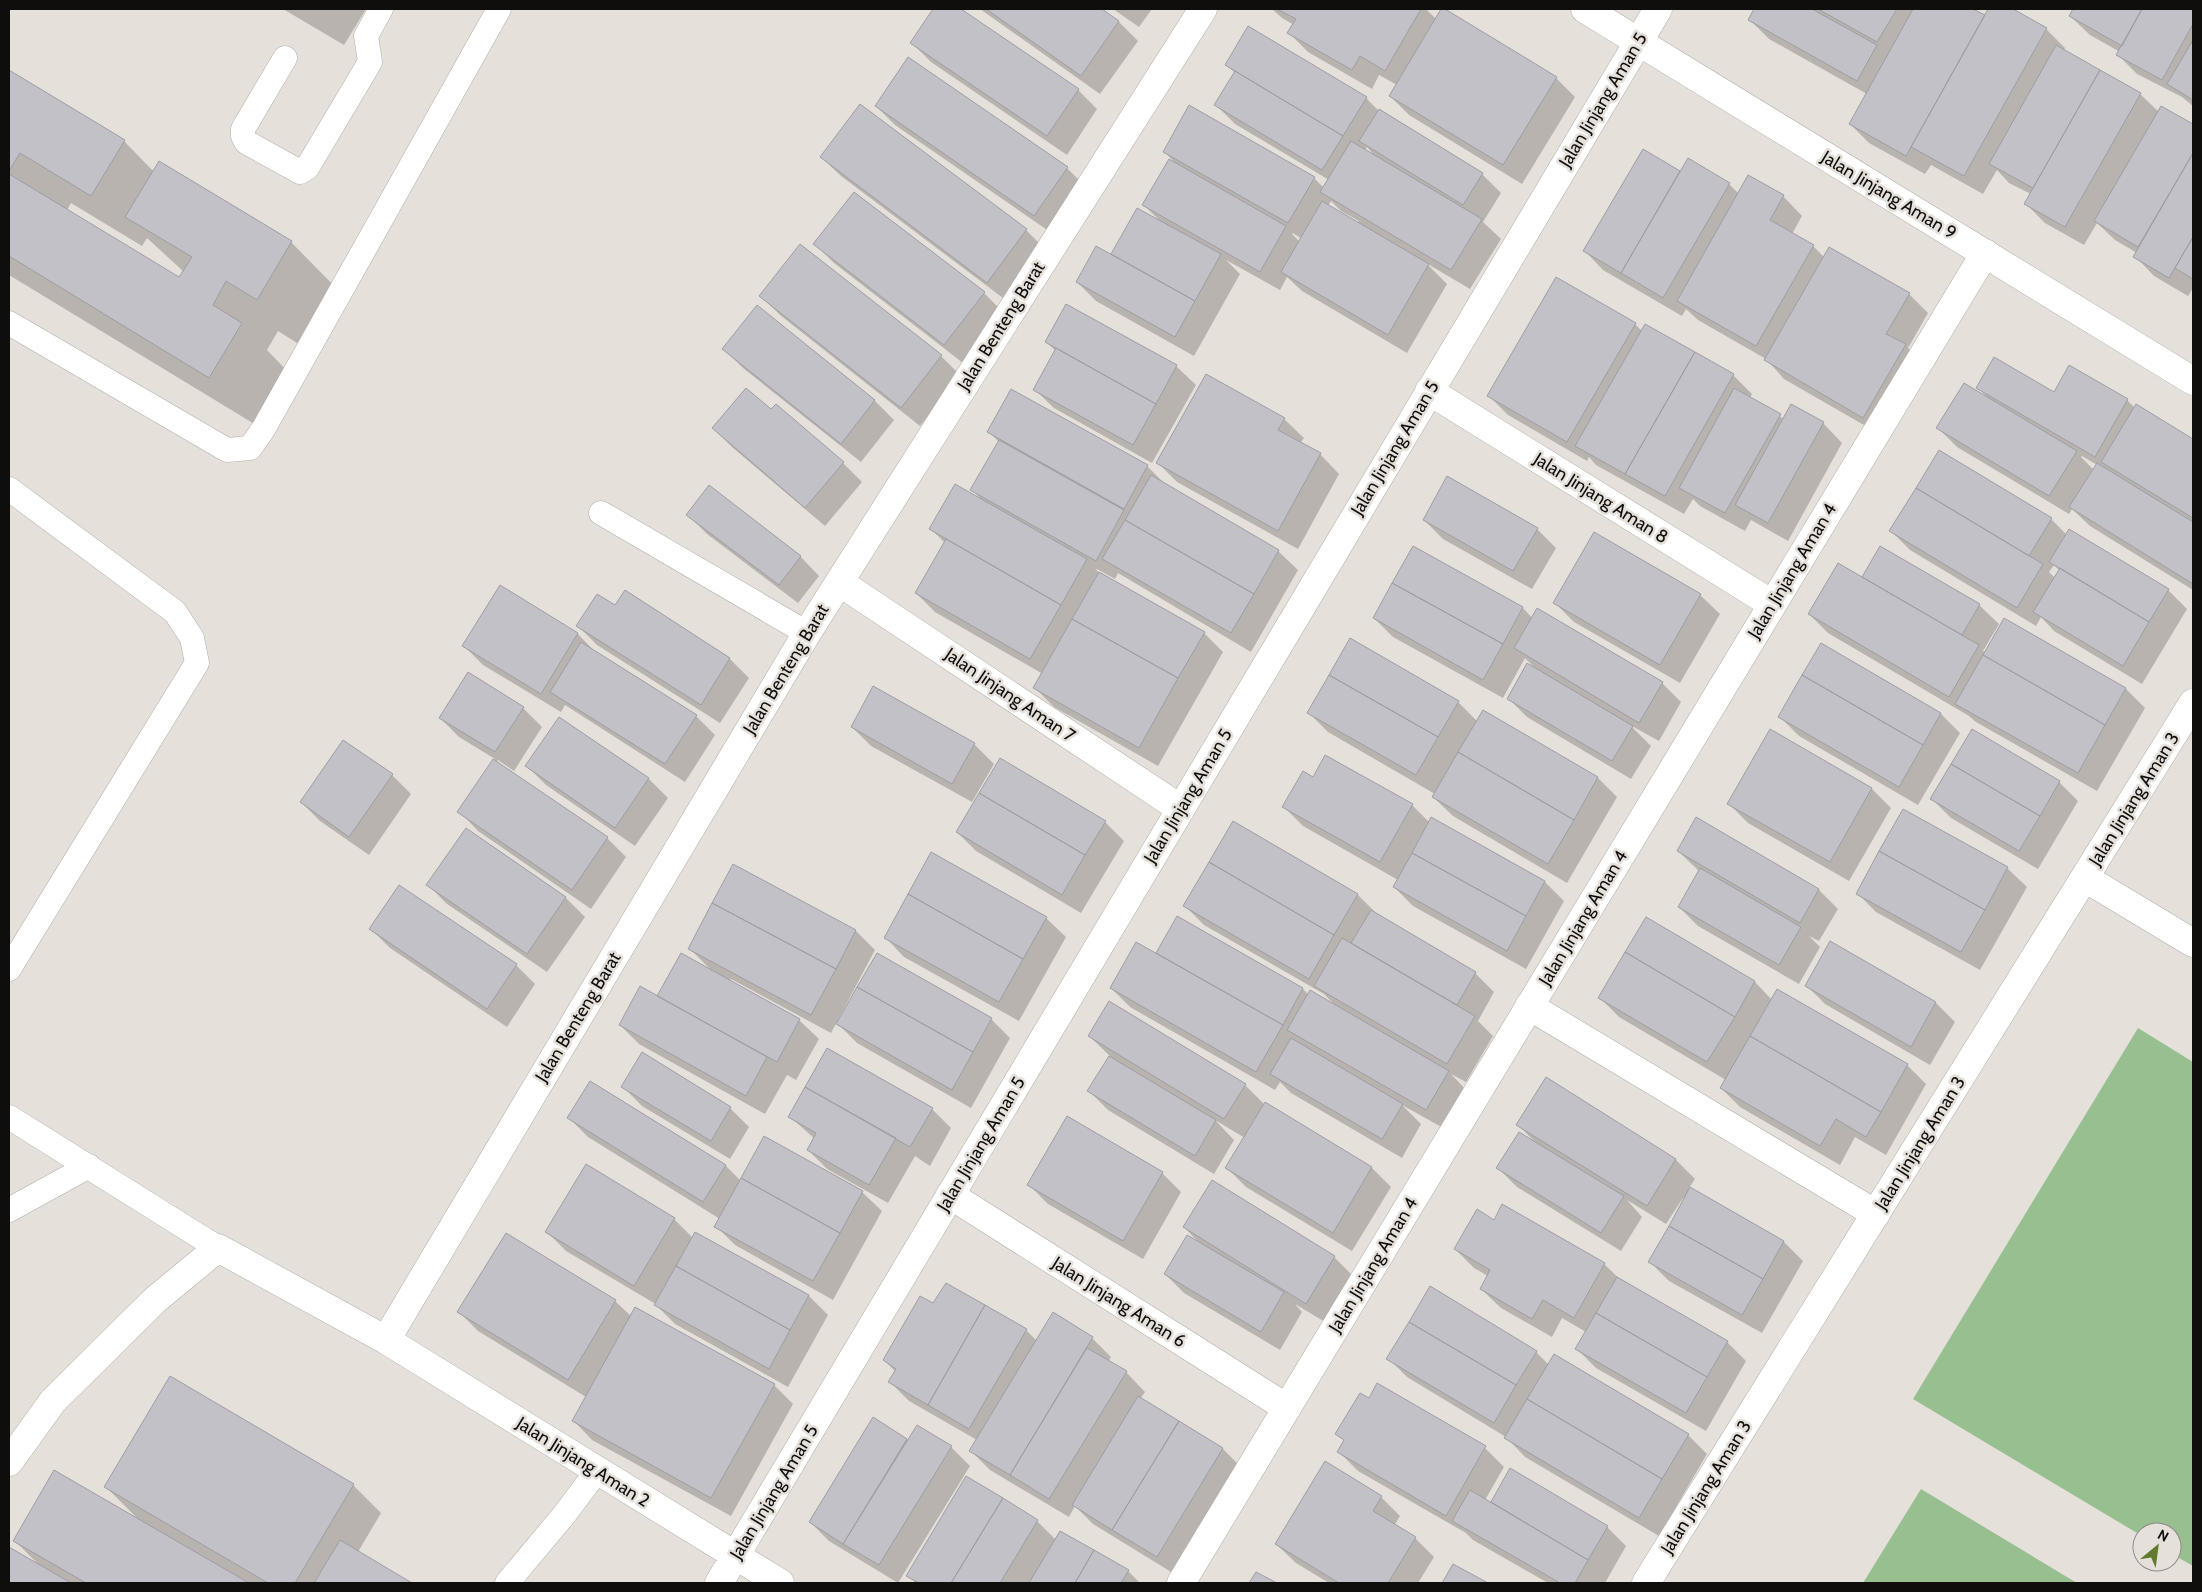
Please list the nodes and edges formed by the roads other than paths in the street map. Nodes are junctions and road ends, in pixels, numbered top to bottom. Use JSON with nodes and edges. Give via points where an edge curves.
{"nodes":[{"id":1,"x":381,"y":9,"type":"edge"},
{"id":2,"x":498,"y":9,"type":"edge"},
{"id":3,"x":1203,"y":9,"type":"edge"},
{"id":4,"x":1585,"y":9,"type":"edge"},
{"id":5,"x":1658,"y":9,"type":"edge"},
{"id":6,"x":1638,"y":41,"type":"junction"},
{"id":7,"x":285,"y":58,"type":"dead end"},
{"id":8,"x":1985,"y":253,"type":"junction"},
{"id":9,"x":9,"y":323,"type":"edge"},
{"id":10,"x":2193,"y":380,"type":"edge"},
{"id":11,"x":1429,"y":391,"type":"junction"},
{"id":12,"x":9,"y":489,"type":"edge"},
{"id":13,"x":601,"y":513,"type":"dead end"},
{"id":14,"x":838,"y":582,"type":"junction"},
{"id":15,"x":1772,"y":604,"type":"junction"},
{"id":16,"x":807,"y":633,"type":"junction"},
{"id":17,"x":2193,"y":703,"type":"edge"},
{"id":18,"x":1181,"y":809,"type":"junction"},
{"id":19,"x":2085,"y":878,"type":"junction"},
{"id":20,"x":2193,"y":943,"type":"edge"},
{"id":21,"x":9,"y":969,"type":"edge"},
{"id":22,"x":1529,"y":1006,"type":"junction"},
{"id":23,"x":9,"y":1118,"type":"edge"},
{"id":24,"x":89,"y":1166,"type":"junction"},
{"id":25,"x":950,"y":1195,"type":"junction"},
{"id":26,"x":9,"y":1210,"type":"edge"},
{"id":27,"x":1876,"y":1214,"type":"junction"},
{"id":28,"x":218,"y":1248,"type":"junction"},
{"id":29,"x":386,"y":1340,"type":"junction"},
{"id":30,"x":1287,"y":1408,"type":"junction"},
{"id":31,"x":9,"y":1462,"type":"edge"},
{"id":32,"x":597,"y":1471,"type":"junction"},
{"id":33,"x":735,"y":1556,"type":"junction"},
{"id":34,"x":507,"y":1583,"type":"edge"},
{"id":35,"x":719,"y":1583,"type":"edge"},
{"id":36,"x":780,"y":1583,"type":"edge"},
{"id":37,"x":1181,"y":1583,"type":"edge"},
{"id":38,"x":1646,"y":1583,"type":"edge"}],
"edges":[{"from":1,"to":7,"type":"lane","via":[[366,36],[370,62],[307,168],[300,172],[246,142],[243,136],[243,129]]},
{"from":2,"to":9,"type":"lane","via":[[250,448],[227,450]]},
{"from":3,"to":14,"type":"street","name":"Jalan Benteng Barat"},
{"from":4,"to":6,"type":"street","name":"Jalan Jinjang Aman 9"},
{"from":5,"to":6,"type":"street","name":"Jalan Jinjang Aman 5"},
{"from":6,"to":8,"type":"street","name":"Jalan Jinjang Aman 9"},
{"from":6,"to":11,"type":"street","name":"Jalan Jinjang Aman 5"},
{"from":8,"to":10,"type":"street","name":"Jalan Jinjang Aman 9"},
{"from":8,"to":15,"type":"street","name":"Jalan Jinjang Aman 4"},
{"from":11,"to":15,"type":"street","name":"Jalan Jinjang Aman 8"},
{"from":11,"to":18,"type":"street","name":"Jalan Jinjang Aman 5"},
{"from":12,"to":21,"type":"lane","via":[[175,612],[192,638],[197,663]]},
{"from":13,"to":16,"type":"lane"},
{"from":14,"to":16,"type":"street","name":"Jalan Benteng Barat"},
{"from":14,"to":18,"type":"street","name":"Jalan Jinjang Aman 7"},
{"from":15,"to":22,"type":"street","name":"Jalan Jinjang Aman 4"},
{"from":16,"to":29,"type":"street","name":"Jalan Benteng Barat"},
{"from":17,"to":19,"type":"street","name":"Jalan Jinjang Aman 3"},
{"from":18,"to":25,"type":"street","name":"Jalan Jinjang Aman 5"},
{"from":19,"to":20,"type":"street"},
{"from":19,"to":27,"type":"street","name":"Jalan Jinjang Aman 3"},
{"from":22,"to":27,"type":"street"},
{"from":22,"to":30,"type":"street","name":"Jalan Jinjang Aman 4"},
{"from":23,"to":24,"type":"lane"},
{"from":24,"to":26,"type":"lane"},
{"from":24,"to":28,"type":"lane"},
{"from":25,"to":30,"type":"street","name":"Jalan Jinjang Aman 6"},
{"from":25,"to":33,"type":"street","name":"Jalan Jinjang Aman 5"},
{"from":27,"to":38,"type":"street","name":"Jalan Jinjang Aman 3"},
{"from":28,"to":29,"type":"street","name":"Jalan Jinjang Aman 2"},
{"from":28,"to":31,"type":"street","via":[[155,1300],[52,1401]]},
{"from":29,"to":32,"type":"street","name":"Jalan Jinjang Aman 2"},
{"from":30,"to":37,"type":"street","name":"Jalan Jinjang Aman 4"},
{"from":32,"to":33,"type":"street","name":"Jalan Jinjang Aman 2"},
{"from":32,"to":34,"type":"lane"},
{"from":33,"to":35,"type":"street","name":"Jalan Jinjang Aman 5"},
{"from":33,"to":36,"type":"street","name":"Jalan Jinjang Aman 2"}]}
